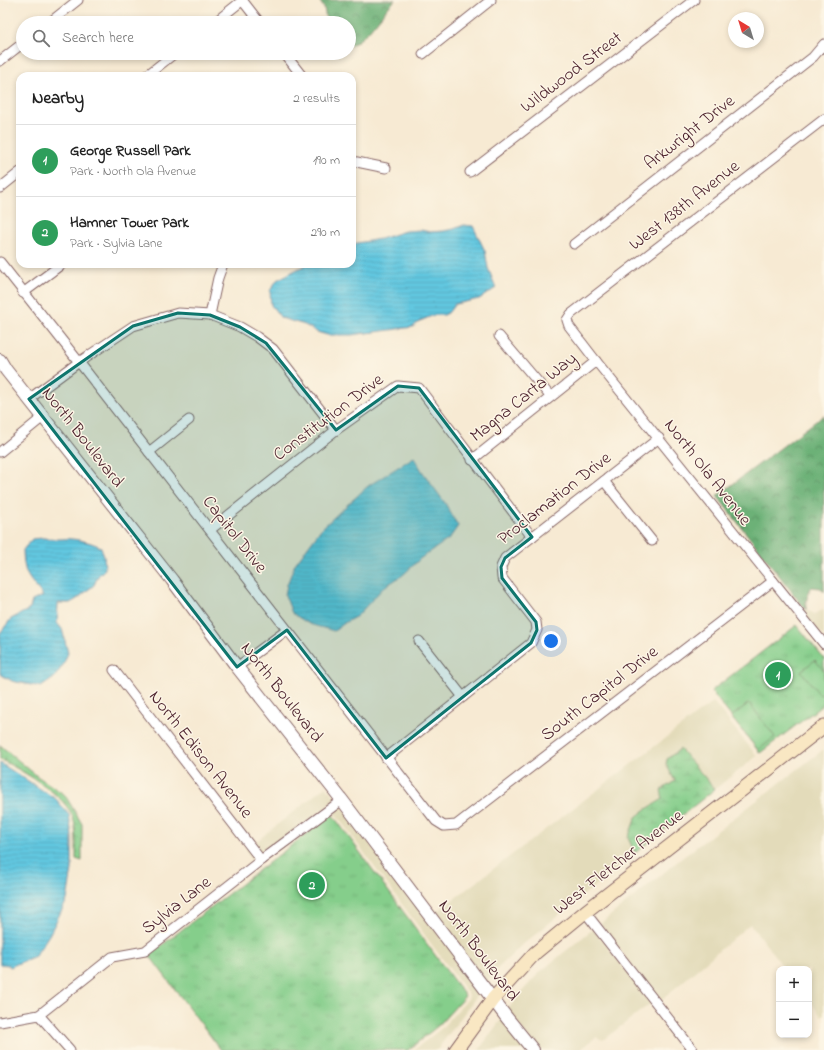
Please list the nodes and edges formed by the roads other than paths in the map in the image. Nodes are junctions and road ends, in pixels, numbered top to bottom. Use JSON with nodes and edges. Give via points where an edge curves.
{"nodes":[{"id":1,"x":78,"y":0,"type":"edge"},
{"id":2,"x":242,"y":0,"type":"edge"},
{"id":3,"x":491,"y":0,"type":"edge"},
{"id":4,"x":694,"y":0,"type":"edge"},
{"id":5,"x":58,"y":16,"type":"edge"},
{"id":6,"x":223,"y":16,"type":"edge"},
{"id":7,"x":255,"y":16,"type":"edge"},
{"id":8,"x":824,"y":44,"type":"edge"},
{"id":9,"x":16,"y":48,"type":"edge"},
{"id":10,"x":423,"y":54,"type":"dead end"},
{"id":11,"x":166,"y":60,"type":"edge"},
{"id":12,"x":289,"y":60,"type":"edge"},
{"id":13,"x":0,"y":61,"type":"edge"},
{"id":14,"x":151,"y":72,"type":"edge"},
{"id":15,"x":299,"y":72,"type":"edge"},
{"id":16,"x":824,"y":119,"type":"edge"},
{"id":17,"x":356,"y":162,"type":"edge"},
{"id":18,"x":386,"y":168,"type":"dead end"},
{"id":19,"x":470,"y":172,"type":"dead end"},
{"id":20,"x":16,"y":175,"type":"edge"},
{"id":21,"x":0,"y":188,"type":"edge"},
{"id":22,"x":574,"y":244,"type":"dead end"},
{"id":23,"x":0,"y":262,"type":"edge"},
{"id":24,"x":57,"y":268,"type":"edge"},
{"id":25,"x":222,"y":268,"type":"edge"},
{"id":26,"x":23,"y":293,"type":"junction"},
{"id":27,"x":210,"y":315,"type":"junction"},
{"id":28,"x":567,"y":320,"type":"joint"},
{"id":29,"x":499,"y":336,"type":"dead end"},
{"id":30,"x":0,"y":360,"type":"edge"},
{"id":31,"x":596,"y":361,"type":"junction"},
{"id":32,"x":79,"y":362,"type":"junction"},
{"id":33,"x":550,"y":396,"type":"junction"},
{"id":34,"x":29,"y":399,"type":"junction"},
{"id":35,"x":43,"y":417,"type":"junction"},
{"id":36,"x":190,"y":420,"type":"dead end"},
{"id":37,"x":336,"y":430,"type":"junction"},
{"id":38,"x":659,"y":438,"type":"junction"},
{"id":39,"x":0,"y":452,"type":"edge"},
{"id":40,"x":149,"y":452,"type":"junction"},
{"id":41,"x":472,"y":460,"type":"junction"},
{"id":42,"x":604,"y":481,"type":"junction"},
{"id":43,"x":210,"y":530,"type":"junction"},
{"id":44,"x":532,"y":537,"type":"junction"},
{"id":45,"x":652,"y":541,"type":"dead end"},
{"id":46,"x":772,"y":581,"type":"junction"},
{"id":47,"x":287,"y":630,"type":"junction"},
{"id":48,"x":419,"y":640,"type":"dead end"},
{"id":49,"x":824,"y":644,"type":"edge"},
{"id":50,"x":237,"y":667,"type":"junction"},
{"id":51,"x":114,"y":670,"type":"dead end"},
{"id":52,"x":463,"y":697,"type":"junction"},
{"id":53,"x":824,"y":726,"type":"edge"},
{"id":54,"x":386,"y":758,"type":"junction"},
{"id":55,"x":342,"y":800,"type":"junction"},
{"id":56,"x":444,"y":826,"type":"joint"},
{"id":57,"x":261,"y":860,"type":"junction"},
{"id":58,"x":585,"y":912,"type":"junction"},
{"id":59,"x":493,"y":999,"type":"junction"},
{"id":60,"x":38,"y":1015,"type":"junction"},
{"id":61,"x":0,"y":1022,"type":"edge"},
{"id":62,"x":70,"y":1050,"type":"edge"},
{"id":63,"x":456,"y":1050,"type":"edge"},
{"id":64,"x":533,"y":1050,"type":"edge"},
{"id":65,"x":693,"y":1050,"type":"edge"}],
"edges":[{"from":1,"to":5,"type":"street"},
{"from":2,"to":6,"type":"street"},
{"from":2,"to":7,"type":"street"},
{"from":3,"to":10,"type":"street"},
{"from":4,"to":19,"type":"street","name":"Wildwood Street"},
{"from":8,"to":22,"type":"street","name":"Arkwright Drive","via":[[813,56]]},
{"from":9,"to":13,"type":"street"},
{"from":11,"to":14,"type":"street"},
{"from":12,"to":15,"type":"street"},
{"from":16,"to":28,"type":"street","name":"West 138th Avenue","via":[[571,314]]},
{"from":17,"to":18,"type":"street"},
{"from":20,"to":21,"type":"street"},
{"from":23,"to":26,"type":"street","name":"Capitol Drive"},
{"from":24,"to":26,"type":"street"},
{"from":25,"to":27,"type":"street"},
{"from":26,"to":32,"type":"street","name":"Capitol Drive"},
{"from":27,"to":32,"type":"street","via":[[178,313],[133,326]]},
{"from":27,"to":37,"type":"street","via":[[240,327],[273,349]]},
{"from":28,"to":31,"type":"street","name":"North Ola Avenue"},
{"from":29,"to":33,"type":"street"},
{"from":30,"to":34,"type":"street","name":"North Boulevard"},
{"from":31,"to":33,"type":"street","name":"Magna Carta Way"},
{"from":31,"to":38,"type":"street","name":"North Ola Avenue"},
{"from":32,"to":34,"type":"street"},
{"from":32,"to":40,"type":"street","name":"Capitol Drive"},
{"from":33,"to":41,"type":"street","name":"Magna Carta Way"},
{"from":34,"to":35,"type":"street","name":"North Boulevard"},
{"from":35,"to":39,"type":"street"},
{"from":35,"to":50,"type":"street","name":"North Boulevard"},
{"from":36,"to":40,"type":"street"},
{"from":37,"to":41,"type":"street","name":"Constitution Drive","via":[[398,386],[419,388]]},
{"from":37,"to":43,"type":"street","name":"Constitution Drive"},
{"from":38,"to":42,"type":"street","name":"Proclamation Drive"},
{"from":38,"to":46,"type":"street","name":"North Ola Avenue"},
{"from":40,"to":43,"type":"street","name":"Capitol Drive"},
{"from":41,"to":44,"type":"street","name":"Constitution Drive"},
{"from":42,"to":44,"type":"street","name":"Proclamation Drive"},
{"from":42,"to":45,"type":"street"},
{"from":43,"to":47,"type":"street","name":"Capitol Drive"},
{"from":44,"to":52,"type":"street","name":"Proclamation Drive","via":[[505,558],[501,567],[502,578],[536,622],[537,630],[531,643]]},
{"from":46,"to":49,"type":"street","name":"North Ola Avenue"},
{"from":46,"to":56,"type":"street","name":"South Capitol Drive","via":[[456,825]]},
{"from":47,"to":50,"type":"street"},
{"from":47,"to":54,"type":"street","name":"Capitol Drive"},
{"from":48,"to":52,"type":"street"},
{"from":50,"to":55,"type":"street","name":"North Boulevard"},
{"from":51,"to":57,"type":"street","name":"North Edison Avenue"},
{"from":52,"to":54,"type":"street","name":"Proclamation Drive"},
{"from":53,"to":58,"type":"main road","name":"West Fletcher Avenue"},
{"from":54,"to":56,"type":"street","name":"Capitol Drive","via":[[436,821]]},
{"from":55,"to":57,"type":"street","name":"Sylvia Lane"},
{"from":55,"to":59,"type":"street","name":"North Boulevard"},
{"from":57,"to":60,"type":"street","name":"Sylvia Lane","via":[[145,951],[112,957]]},
{"from":58,"to":59,"type":"main road","name":"West Fletcher Avenue","via":[[535,954]]},
{"from":58,"to":65,"type":"street"},
{"from":59,"to":63,"type":"main road","name":"West Fletcher Avenue"},
{"from":59,"to":64,"type":"street","name":"North Boulevard"},
{"from":60,"to":61,"type":"street","name":"Sylvia Lane"},
{"from":60,"to":62,"type":"street"}]}
